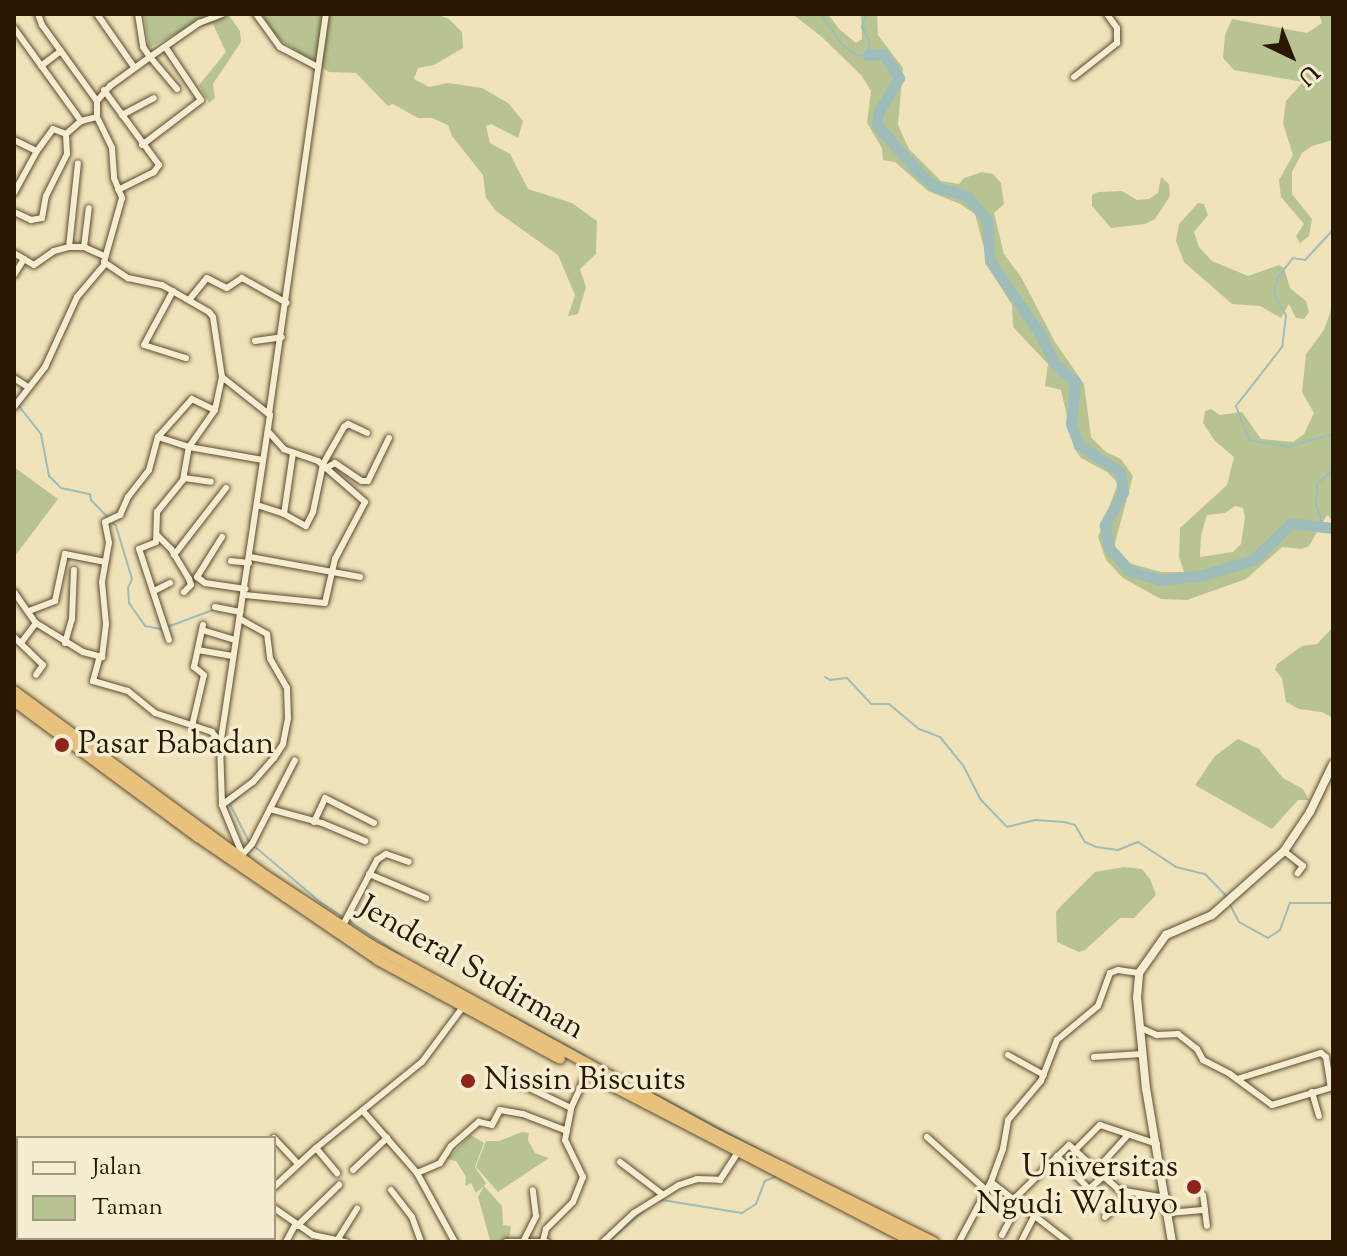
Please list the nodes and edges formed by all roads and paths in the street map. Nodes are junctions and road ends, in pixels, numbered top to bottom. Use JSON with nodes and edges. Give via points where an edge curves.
{"nodes":[{"id":1,"x":38,"y":14,"type":"edge"},
{"id":2,"x":97,"y":14,"type":"edge"},
{"id":3,"x":138,"y":14,"type":"edge"},
{"id":4,"x":222,"y":14,"type":"edge"},
{"id":5,"x":256,"y":14,"type":"edge"},
{"id":6,"x":326,"y":14,"type":"edge"},
{"id":7,"x":1107,"y":14,"type":"edge"},
{"id":8,"x":14,"y":28,"type":"edge"},
{"id":9,"x":166,"y":48,"type":"junction"},
{"id":10,"x":61,"y":51,"type":"junction"},
{"id":11,"x":150,"y":57,"type":"junction"},
{"id":12,"x":41,"y":66,"type":"junction"},
{"id":13,"x":134,"y":67,"type":"junction"},
{"id":14,"x":318,"y":67,"type":"junction"},
{"id":15,"x":1074,"y":77,"type":"dead end"},
{"id":16,"x":177,"y":89,"type":"dead end"},
{"id":17,"x":104,"y":90,"type":"junction"},
{"id":18,"x":154,"y":98,"type":"dead end"},
{"id":19,"x":97,"y":101,"type":"junction"},
{"id":20,"x":122,"y":115,"type":"junction"},
{"id":21,"x":97,"y":117,"type":"junction"},
{"id":22,"x":81,"y":121,"type":"junction"},
{"id":23,"x":66,"y":134,"type":"junction"},
{"id":24,"x":14,"y":140,"type":"edge"},
{"id":25,"x":142,"y":145,"type":"junction"},
{"id":26,"x":37,"y":151,"type":"junction"},
{"id":27,"x":78,"y":163,"type":"dead end"},
{"id":28,"x":118,"y":190,"type":"junction"},
{"id":29,"x":14,"y":193,"type":"edge"},
{"id":30,"x":89,"y":208,"type":"dead end"},
{"id":31,"x":14,"y":212,"type":"edge"},
{"id":32,"x":69,"y":247,"type":"junction"},
{"id":33,"x":84,"y":247,"type":"junction"},
{"id":34,"x":14,"y":253,"type":"edge"},
{"id":35,"x":24,"y":259,"type":"junction"},
{"id":36,"x":104,"y":260,"type":"junction"},
{"id":37,"x":14,"y":275,"type":"edge"},
{"id":38,"x":173,"y":291,"type":"junction"},
{"id":39,"x":189,"y":300,"type":"junction"},
{"id":40,"x":287,"y":303,"type":"junction"},
{"id":41,"x":282,"y":337,"type":"junction"},
{"id":42,"x":255,"y":341,"type":"dead end"},
{"id":43,"x":186,"y":358,"type":"dead end"},
{"id":44,"x":222,"y":377,"type":"junction"},
{"id":45,"x":14,"y":378,"type":"edge"},
{"id":46,"x":28,"y":387,"type":"junction"},
{"id":47,"x":14,"y":407,"type":"edge"},
{"id":48,"x":215,"y":410,"type":"junction"},
{"id":49,"x":269,"y":414,"type":"junction"},
{"id":50,"x":268,"y":431,"type":"junction"},
{"id":51,"x":367,"y":433,"type":"dead end"},
{"id":52,"x":158,"y":437,"type":"junction"},
{"id":53,"x":389,"y":438,"type":"dead end"},
{"id":54,"x":189,"y":447,"type":"junction"},
{"id":55,"x":293,"y":453,"type":"junction"},
{"id":56,"x":263,"y":460,"type":"junction"},
{"id":57,"x":324,"y":466,"type":"junction"},
{"id":58,"x":184,"y":478,"type":"junction"},
{"id":59,"x":211,"y":482,"type":"dead end"},
{"id":60,"x":226,"y":488,"type":"dead end"},
{"id":61,"x":257,"y":505,"type":"junction"},
{"id":62,"x":284,"y":514,"type":"junction"},
{"id":63,"x":157,"y":535,"type":"junction"},
{"id":64,"x":222,"y":537,"type":"dead end"},
{"id":65,"x":174,"y":555,"type":"junction"},
{"id":66,"x":250,"y":560,"type":"junction"},
{"id":67,"x":231,"y":561,"type":"dead end"},
{"id":68,"x":105,"y":562,"type":"junction"},
{"id":69,"x":74,"y":570,"type":"dead end"},
{"id":70,"x":333,"y":570,"type":"junction"},
{"id":71,"x":360,"y":577,"type":"dead end"},
{"id":72,"x":170,"y":583,"type":"dead end"},
{"id":73,"x":154,"y":591,"type":"junction"},
{"id":74,"x":14,"y":592,"type":"edge"},
{"id":75,"x":184,"y":592,"type":"dead end"},
{"id":76,"x":246,"y":592,"type":"junction"},
{"id":77,"x":215,"y":607,"type":"dead end"},
{"id":78,"x":29,"y":611,"type":"junction"},
{"id":79,"x":240,"y":615,"type":"junction"},
{"id":80,"x":36,"y":623,"type":"junction"},
{"id":81,"x":14,"y":637,"type":"edge"},
{"id":82,"x":169,"y":640,"type":"dead end"},
{"id":83,"x":235,"y":640,"type":"junction"},
{"id":84,"x":21,"y":643,"type":"junction"},
{"id":85,"x":65,"y":643,"type":"junction"},
{"id":86,"x":198,"y":650,"type":"junction"},
{"id":87,"x":232,"y":656,"type":"junction"},
{"id":88,"x":99,"y":659,"type":"junction"},
{"id":89,"x":36,"y":675,"type":"dead end"},
{"id":90,"x":14,"y":691,"type":"edge"},
{"id":91,"x":14,"y":701,"type":"edge"},
{"id":92,"x":192,"y":726,"type":"junction"},
{"id":93,"x":220,"y":744,"type":"junction"},
{"id":94,"x":295,"y":760,"type":"dead end"},
{"id":95,"x":1333,"y":764,"type":"edge"},
{"id":96,"x":222,"y":805,"type":"junction"},
{"id":97,"x":270,"y":809,"type":"junction"},
{"id":98,"x":314,"y":822,"type":"junction"},
{"id":99,"x":374,"y":823,"type":"dead end"},
{"id":100,"x":365,"y":841,"type":"dead end"},
{"id":101,"x":1284,"y":851,"type":"junction"},
{"id":102,"x":245,"y":858,"type":"junction"},
{"id":103,"x":409,"y":862,"type":"dead end"},
{"id":104,"x":1298,"y":873,"type":"dead end"},
{"id":105,"x":369,"y":874,"type":"junction"},
{"id":106,"x":426,"y":898,"type":"dead end"},
{"id":107,"x":342,"y":927,"type":"junction"},
{"id":108,"x":1139,"y":973,"type":"junction"},
{"id":109,"x":464,"y":1004,"type":"junction"},
{"id":110,"x":1139,"y":1027,"type":"junction"},
{"id":111,"x":1142,"y":1054,"type":"junction"},
{"id":112,"x":1008,"y":1055,"type":"dead end"},
{"id":113,"x":1094,"y":1057,"type":"dead end"},
{"id":114,"x":587,"y":1073,"type":"junction"},
{"id":115,"x":1044,"y":1075,"type":"junction"},
{"id":116,"x":1237,"y":1079,"type":"junction"},
{"id":117,"x":523,"y":1085,"type":"dead end"},
{"id":118,"x":1332,"y":1087,"type":"edge"},
{"id":119,"x":1312,"y":1092,"type":"junction"},
{"id":120,"x":637,"y":1096,"type":"junction"},
{"id":121,"x":571,"y":1108,"type":"junction"},
{"id":122,"x":363,"y":1111,"type":"junction"},
{"id":123,"x":1319,"y":1116,"type":"dead end"},
{"id":124,"x":567,"y":1131,"type":"junction"},
{"id":125,"x":1128,"y":1135,"type":"junction"},
{"id":126,"x":927,"y":1137,"type":"dead end"},
{"id":127,"x":387,"y":1138,"type":"junction"},
{"id":128,"x":276,"y":1140,"type":"edge"},
{"id":129,"x":1157,"y":1144,"type":"junction"},
{"id":130,"x":316,"y":1148,"type":"junction"},
{"id":131,"x":1076,"y":1149,"type":"junction"},
{"id":132,"x":737,"y":1154,"type":"junction"},
{"id":133,"x":751,"y":1156,"type":"junction"},
{"id":134,"x":1057,"y":1156,"type":"junction"},
{"id":135,"x":620,"y":1162,"type":"dead end"},
{"id":136,"x":298,"y":1164,"type":"junction"},
{"id":137,"x":1097,"y":1169,"type":"junction"},
{"id":138,"x":353,"y":1170,"type":"dead end"},
{"id":139,"x":337,"y":1173,"type":"dead end"},
{"id":140,"x":417,"y":1173,"type":"junction"},
{"id":141,"x":1104,"y":1176,"type":"junction"},
{"id":142,"x":991,"y":1182,"type":"junction"},
{"id":143,"x":276,"y":1185,"type":"edge"},
{"id":144,"x":339,"y":1185,"type":"dead end"},
{"id":145,"x":391,"y":1190,"type":"dead end"},
{"id":146,"x":533,"y":1190,"type":"dead end"},
{"id":147,"x":986,"y":1190,"type":"junction"},
{"id":148,"x":1130,"y":1193,"type":"junction"},
{"id":149,"x":662,"y":1194,"type":"junction"},
{"id":150,"x":1203,"y":1195,"type":"dead end"},
{"id":151,"x":1167,"y":1198,"type":"junction"},
{"id":152,"x":1017,"y":1201,"type":"junction"},
{"id":153,"x":357,"y":1208,"type":"dead end"},
{"id":154,"x":276,"y":1210,"type":"edge"},
{"id":155,"x":1205,"y":1210,"type":"junction"},
{"id":156,"x":1169,"y":1213,"type":"junction"},
{"id":157,"x":1034,"y":1217,"type":"junction"},
{"id":158,"x":1105,"y":1217,"type":"dead end"},
{"id":159,"x":296,"y":1226,"type":"junction"},
{"id":160,"x":1207,"y":1226,"type":"dead end"},
{"id":161,"x":1002,"y":1235,"type":"dead end"},
{"id":162,"x":910,"y":1239,"type":"edge"},
{"id":163,"x":341,"y":1241,"type":"edge"},
{"id":164,"x":286,"y":1242,"type":"edge"},
{"id":165,"x":421,"y":1242,"type":"edge"},
{"id":166,"x":455,"y":1242,"type":"edge"},
{"id":167,"x":506,"y":1242,"type":"edge"},
{"id":168,"x":523,"y":1242,"type":"edge"},
{"id":169,"x":545,"y":1242,"type":"edge"},
{"id":170,"x":603,"y":1242,"type":"edge"},
{"id":171,"x":934,"y":1242,"type":"edge"},
{"id":172,"x":959,"y":1242,"type":"edge"},
{"id":173,"x":1021,"y":1242,"type":"edge"},
{"id":174,"x":1067,"y":1242,"type":"edge"},
{"id":175,"x":1172,"y":1242,"type":"edge"}],
"edges":[{"from":1,"to":10,"type":"street"},
{"from":2,"to":13,"type":"street"},
{"from":3,"to":11,"type":"street","via":[[143,47]]},
{"from":4,"to":9,"type":"street","via":[[199,23]]},
{"from":5,"to":14,"type":"street","via":[[280,47]]},
{"from":6,"to":14,"type":"street"},
{"from":7,"to":15,"type":"street","via":[[1117,28],[1117,43]]},
{"from":8,"to":12,"type":"street"},
{"from":9,"to":11,"type":"street"},
{"from":9,"to":25,"type":"street","via":[[201,100]]},
{"from":10,"to":12,"type":"street"},
{"from":10,"to":19,"type":"street"},
{"from":11,"to":13,"type":"street"},
{"from":11,"to":16,"type":"street"},
{"from":12,"to":22,"type":"street"},
{"from":13,"to":17,"type":"street"},
{"from":14,"to":40,"type":"street"},
{"from":17,"to":19,"type":"street"},
{"from":17,"to":20,"type":"street"},
{"from":18,"to":20,"type":"street"},
{"from":19,"to":21,"type":"street"},
{"from":20,"to":25,"type":"street"},
{"from":21,"to":22,"type":"street"},
{"from":21,"to":28,"type":"street","via":[[112,148]]},
{"from":22,"to":23,"type":"street"},
{"from":23,"to":26,"type":"street","via":[[53,129]]},
{"from":23,"to":31,"type":"street","via":[[67,154],[46,196],[42,218],[31,220]]},
{"from":24,"to":26,"type":"street"},
{"from":25,"to":28,"type":"street","via":[[158,168]]},
{"from":26,"to":29,"type":"street"},
{"from":27,"to":32,"type":"street"},
{"from":28,"to":36,"type":"street","via":[[121,212]]},
{"from":30,"to":33,"type":"street"},
{"from":32,"to":33,"type":"street"},
{"from":32,"to":35,"type":"street","via":[[36,265]]},
{"from":33,"to":36,"type":"street"},
{"from":34,"to":35,"type":"street"},
{"from":35,"to":37,"type":"street"},
{"from":36,"to":38,"type":"street","via":[[123,276]]},
{"from":36,"to":46,"type":"street","via":[[77,297],[45,367]]},
{"from":38,"to":39,"type":"street"},
{"from":38,"to":43,"type":"street","via":[[144,345]]},
{"from":39,"to":40,"type":"street","via":[[207,278],[227,288],[242,278]]},
{"from":39,"to":44,"type":"street","via":[[213,317]]},
{"from":40,"to":41,"type":"street"},
{"from":41,"to":42,"type":"street"},
{"from":41,"to":49,"type":"street"},
{"from":44,"to":48,"type":"street"},
{"from":44,"to":49,"type":"street"},
{"from":45,"to":46,"type":"street"},
{"from":46,"to":47,"type":"street"},
{"from":48,"to":52,"type":"street","via":[[192,399]]},
{"from":48,"to":54,"type":"street"},
{"from":49,"to":50,"type":"street"},
{"from":50,"to":55,"type":"street"},
{"from":50,"to":56,"type":"street"},
{"from":51,"to":57,"type":"street","via":[[346,425]]},
{"from":52,"to":54,"type":"street"},
{"from":52,"to":68,"type":"street","via":[[149,470],[120,515],[109,518]]},
{"from":53,"to":57,"type":"street","via":[[368,481],[335,463]]},
{"from":54,"to":56,"type":"street"},
{"from":54,"to":58,"type":"street"},
{"from":55,"to":57,"type":"street"},
{"from":55,"to":62,"type":"street"},
{"from":56,"to":61,"type":"street"},
{"from":57,"to":62,"type":"street","via":[[308,525]]},
{"from":57,"to":70,"type":"street","via":[[365,502]]},
{"from":58,"to":59,"type":"street"},
{"from":58,"to":63,"type":"street","via":[[157,512]]},
{"from":60,"to":65,"type":"street"},
{"from":61,"to":62,"type":"street"},
{"from":61,"to":66,"type":"street"},
{"from":63,"to":65,"type":"street"},
{"from":63,"to":73,"type":"street","via":[[153,546],[139,549]]},
{"from":64,"to":76,"type":"street","via":[[197,577]]},
{"from":65,"to":75,"type":"street","via":[[191,582]]},
{"from":66,"to":67,"type":"street"},
{"from":66,"to":70,"type":"street"},
{"from":66,"to":76,"type":"street"},
{"from":68,"to":78,"type":"street","via":[[65,554],[55,601]]},
{"from":68,"to":88,"type":"street","via":[[105,648]]},
{"from":69,"to":85,"type":"street","via":[[72,619]]},
{"from":70,"to":71,"type":"street"},
{"from":70,"to":76,"type":"street","via":[[324,604]]},
{"from":72,"to":73,"type":"street"},
{"from":73,"to":82,"type":"street"},
{"from":74,"to":78,"type":"street"},
{"from":76,"to":79,"type":"street"},
{"from":77,"to":79,"type":"street"},
{"from":78,"to":80,"type":"street"},
{"from":79,"to":83,"type":"street"},
{"from":79,"to":96,"type":"street","via":[[267,634],[270,658],[287,688],[288,718],[274,758]]},
{"from":80,"to":84,"type":"street"},
{"from":80,"to":85,"type":"street"},
{"from":81,"to":84,"type":"street"},
{"from":83,"to":86,"type":"street","via":[[203,628]]},
{"from":83,"to":87,"type":"street"},
{"from":84,"to":89,"type":"street","via":[[43,665]]},
{"from":85,"to":88,"type":"street"},
{"from":86,"to":87,"type":"street"},
{"from":86,"to":92,"type":"street","via":[[195,668],[204,673]]},
{"from":87,"to":93,"type":"street"},
{"from":88,"to":92,"type":"street","via":[[93,681],[128,691],[155,713]]},
{"from":90,"to":102,"type":"highway","name":"Jenderal Sudirman"},
{"from":91,"to":109,"type":"highway","name":"Jenderal Sudirman","via":[[275,891],[378,960]]},
{"from":92,"to":93,"type":"street","via":[[212,732]]},
{"from":93,"to":96,"type":"street"},
{"from":94,"to":97,"type":"street"},
{"from":95,"to":101,"type":"street"},
{"from":96,"to":102,"type":"street"},
{"from":97,"to":98,"type":"street"},
{"from":97,"to":102,"type":"street"},
{"from":98,"to":99,"type":"street","via":[[325,798]]},
{"from":98,"to":100,"type":"street"},
{"from":101,"to":104,"type":"street","via":[[1303,866]]},
{"from":101,"to":108,"type":"street","via":[[1212,915],[1166,935]]},
{"from":102,"to":107,"type":"highway","name":"Jenderal Sudirman"},
{"from":103,"to":105,"type":"street","via":[[383,855]]},
{"from":105,"to":106,"type":"street"},
{"from":105,"to":107,"type":"street"},
{"from":107,"to":109,"type":"highway","name":"Jenderal Sudirman"},
{"from":108,"to":110,"type":"street"},
{"from":108,"to":115,"type":"street","via":[[1110,973],[1098,1006],[1057,1040]]},
{"from":109,"to":114,"type":"highway","name":"Jenderal Sudirman"},
{"from":109,"to":120,"type":"highway","name":"Jenderal Sudirman"},
{"from":109,"to":122,"type":"street","via":[[422,1062]]},
{"from":110,"to":111,"type":"street"},
{"from":110,"to":116,"type":"street","via":[[1157,1035],[1178,1034],[1205,1062]]},
{"from":111,"to":113,"type":"street"},
{"from":111,"to":129,"type":"street"},
{"from":112,"to":115,"type":"street"},
{"from":114,"to":120,"type":"highway","name":"Jenderal Sudirman"},
{"from":114,"to":121,"type":"street"},
{"from":115,"to":142,"type":"street","via":[[1008,1120]]},
{"from":116,"to":118,"type":"street","via":[[1321,1053]]},
{"from":116,"to":119,"type":"street","via":[[1272,1105]]},
{"from":117,"to":121,"type":"street"},
{"from":118,"to":119,"type":"street"},
{"from":119,"to":123,"type":"street"},
{"from":120,"to":132,"type":"highway","name":"Jenderal Sudirman"},
{"from":120,"to":133,"type":"highway","name":"Jenderal Sudirman"},
{"from":121,"to":124,"type":"street"},
{"from":122,"to":127,"type":"street"},
{"from":122,"to":130,"type":"street"},
{"from":124,"to":140,"type":"street","via":[[502,1109],[490,1126],[479,1122],[441,1162]]},
{"from":124,"to":169,"type":"street","via":[[566,1145],[583,1177],[573,1202],[546,1229]]},
{"from":125,"to":129,"type":"street"},
{"from":125,"to":131,"type":"street","via":[[1099,1125]]},
{"from":125,"to":137,"type":"street"},
{"from":126,"to":147,"type":"street"},
{"from":127,"to":138,"type":"street"},
{"from":127,"to":140,"type":"street"},
{"from":128,"to":136,"type":"street"},
{"from":129,"to":151,"type":"street"},
{"from":130,"to":136,"type":"street"},
{"from":130,"to":139,"type":"street"},
{"from":131,"to":134,"type":"street","via":[[1069,1145]]},
{"from":131,"to":137,"type":"street"},
{"from":132,"to":133,"type":"highway","name":"Jenderal Sudirman"},
{"from":132,"to":149,"type":"street","via":[[720,1180],[691,1180]]},
{"from":133,"to":162,"type":"highway","name":"Jenderal Sudirman"},
{"from":134,"to":141,"type":"street","via":[[1089,1189]]},
{"from":134,"to":152,"type":"street"},
{"from":135,"to":149,"type":"street"},
{"from":136,"to":143,"type":"street"},
{"from":137,"to":141,"type":"street"},
{"from":140,"to":166,"type":"street"},
{"from":141,"to":148,"type":"street"},
{"from":142,"to":147,"type":"street"},
{"from":142,"to":152,"type":"street"},
{"from":144,"to":159,"type":"street"},
{"from":145,"to":165,"type":"street","via":[[412,1217]]},
{"from":146,"to":168,"type":"street","via":[[537,1212]]},
{"from":147,"to":172,"type":"street"},
{"from":148,"to":151,"type":"street"},
{"from":148,"to":158,"type":"street"},
{"from":149,"to":170,"type":"street"},
{"from":150,"to":155,"type":"street"},
{"from":151,"to":156,"type":"street"},
{"from":152,"to":157,"type":"street"},
{"from":152,"to":161,"type":"street"},
{"from":153,"to":163,"type":"street"},
{"from":154,"to":159,"type":"street"},
{"from":155,"to":156,"type":"street"},
{"from":155,"to":160,"type":"street"},
{"from":156,"to":175,"type":"street"},
{"from":157,"to":173,"type":"street"},
{"from":157,"to":174,"type":"street"},
{"from":159,"to":163,"type":"street"},
{"from":159,"to":164,"type":"street"},
{"from":162,"to":171,"type":"highway","name":"Jenderal Sudirman"},
{"from":167,"to":168,"type":"street"},
{"from":168,"to":169,"type":"street"}]}
